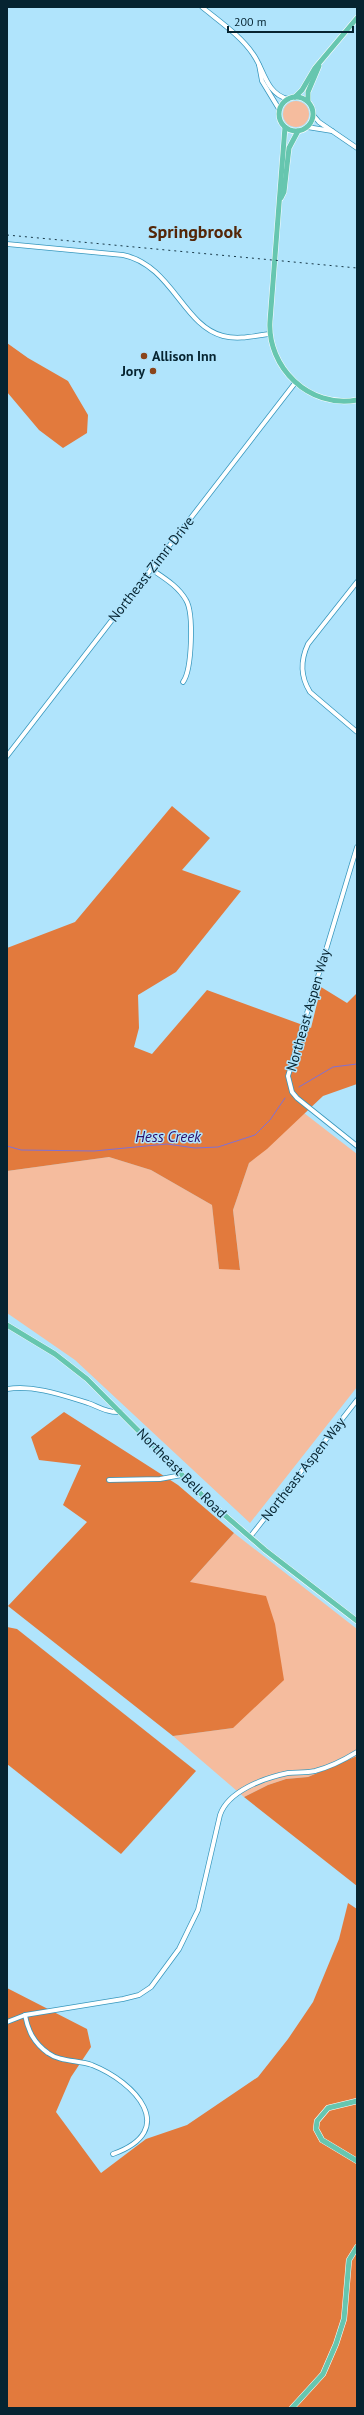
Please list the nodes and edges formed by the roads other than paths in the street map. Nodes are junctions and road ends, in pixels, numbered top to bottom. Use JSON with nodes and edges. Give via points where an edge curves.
{"nodes":[{"id":1,"x":202,"y":7,"type":"edge"},
{"id":2,"x":357,"y":18,"type":"edge"},
{"id":3,"x":259,"y":64,"type":"junction"},
{"id":4,"x":319,"y":66,"type":"junction"},
{"id":5,"x":295,"y":97,"type":"junction"},
{"id":6,"x":288,"y":98,"type":"junction"},
{"id":7,"x":308,"y":101,"type":"junction"},
{"id":8,"x":279,"y":109,"type":"junction"},
{"id":9,"x":313,"y":115,"type":"junction"},
{"id":10,"x":285,"y":127,"type":"junction"},
{"id":11,"x":307,"y":127,"type":"junction"},
{"id":12,"x":298,"y":131,"type":"junction"},
{"id":13,"x":332,"y":131,"type":"junction"},
{"id":14,"x":357,"y":148,"type":"edge"},
{"id":15,"x":281,"y":199,"type":"junction"},
{"id":16,"x":7,"y":244,"type":"edge"},
{"id":17,"x":269,"y":334,"type":"junction"},
{"id":18,"x":295,"y":382,"type":"junction"},
{"id":19,"x":357,"y":400,"type":"edge"},
{"id":20,"x":151,"y":569,"type":"junction"},
{"id":21,"x":357,"y":582,"type":"edge"},
{"id":22,"x":183,"y":682,"type":"dead end"},
{"id":23,"x":357,"y":732,"type":"edge"},
{"id":24,"x":7,"y":756,"type":"edge"},
{"id":25,"x":357,"y":847,"type":"edge"},
{"id":26,"x":357,"y":1146,"type":"edge"},
{"id":27,"x":7,"y":1325,"type":"edge"},
{"id":28,"x":7,"y":1389,"type":"edge"},
{"id":29,"x":357,"y":1400,"type":"edge"},
{"id":30,"x":121,"y":1412,"type":"junction"},
{"id":31,"x":182,"y":1475,"type":"junction"},
{"id":32,"x":109,"y":1480,"type":"dead end"},
{"id":33,"x":250,"y":1537,"type":"junction"},
{"id":34,"x":357,"y":1621,"type":"edge"},
{"id":35,"x":357,"y":1752,"type":"edge"},
{"id":36,"x":26,"y":2015,"type":"junction"},
{"id":37,"x":7,"y":2022,"type":"edge"},
{"id":38,"x":357,"y":2101,"type":"edge"},
{"id":39,"x":113,"y":2154,"type":"dead end"},
{"id":40,"x":357,"y":2161,"type":"edge"},
{"id":41,"x":357,"y":2247,"type":"edge"},
{"id":42,"x":292,"y":2408,"type":"edge"}],
"edges":[{"from":1,"to":3,"type":"street","via":[[248,47]]},
{"from":2,"to":4,"type":"main road"},
{"from":3,"to":6,"type":"street","via":[[270,87],[279,96]]},
{"from":3,"to":8,"type":"street","via":[[262,81]]},
{"from":4,"to":5,"type":"main road"},
{"from":4,"to":7,"type":"main road","via":[[308,92]]},
{"from":5,"to":6,"type":"main road"},
{"from":5,"to":7,"type":"main road"},
{"from":6,"to":8,"type":"main road"},
{"from":7,"to":9,"type":"main road"},
{"from":8,"to":10,"type":"main road","via":[[280,120]]},
{"from":9,"to":11,"type":"main road"},
{"from":9,"to":13,"type":"street"},
{"from":10,"to":12,"type":"main road"},
{"from":10,"to":15,"type":"main road","via":[[279,191]]},
{"from":11,"to":12,"type":"main road"},
{"from":11,"to":13,"type":"street"},
{"from":12,"to":15,"type":"main road","via":[[289,148]]},
{"from":13,"to":14,"type":"street"},
{"from":15,"to":17,"type":"main road"},
{"from":16,"to":17,"type":"street","via":[[136,259],[159,275],[210,331],[231,338]]},
{"from":17,"to":18,"type":"main road","via":[[278,362]]},
{"from":18,"to":19,"type":"main road","via":[[311,393],[334,401]]},
{"from":18,"to":20,"type":"street","name":"Northeast Zimri Drive"},
{"from":20,"to":22,"type":"street","via":[[180,592],[189,604],[190,652],[188,673]]},
{"from":20,"to":24,"type":"street","name":"Northeast Zimri Drive"},
{"from":21,"to":23,"type":"street","via":[[308,644],[302,668],[305,684],[310,692]]},
{"from":25,"to":26,"type":"street","name":"Northeast Aspen Way","via":[[288,1076],[292,1092],[297,1098]]},
{"from":27,"to":30,"type":"main road","name":"Northeast Bell Road","via":[[72,1366]]},
{"from":28,"to":30,"type":"street","via":[[32,1388],[113,1413]]},
{"from":29,"to":33,"type":"street","name":"Northeast Aspen Way"},
{"from":30,"to":31,"type":"main road","name":"Northeast Bell Road"},
{"from":31,"to":32,"type":"street","via":[[160,1479]]},
{"from":31,"to":33,"type":"main road","name":"Northeast Bell Road"},
{"from":33,"to":34,"type":"main road","name":"Northeast Bell Road"},
{"from":35,"to":36,"type":"street","via":[[319,1770],[288,1773],[270,1779],[238,1793],[227,1802],[220,1815],[198,1910],[179,1949],[145,1992],[123,1999]]},
{"from":36,"to":37,"type":"street"},
{"from":36,"to":39,"type":"street","via":[[32,2037],[49,2054],[83,2062],[102,2070],[129,2089],[140,2103],[147,2117],[147,2130],[133,2146]]},
{"from":38,"to":40,"type":"main road","via":[[328,2108],[317,2121],[316,2129],[322,2140]]},
{"from":41,"to":42,"type":"main road","via":[[349,2260],[344,2319],[334,2350],[320,2379]]}]}
